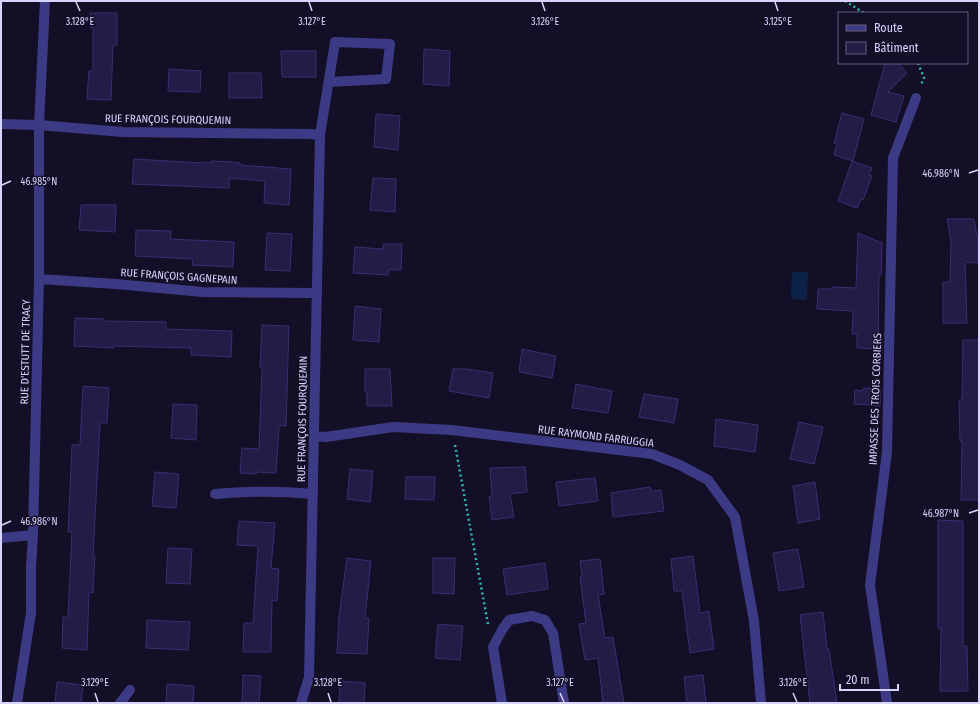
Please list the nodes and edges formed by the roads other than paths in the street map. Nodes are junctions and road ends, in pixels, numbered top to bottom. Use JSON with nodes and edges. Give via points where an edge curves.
{"nodes":[{"id":1,"x":45,"y":1,"type":"edge"},
{"id":2,"x":329,"y":82,"type":"junction"},
{"id":3,"x":916,"y":98,"type":"road end"},
{"id":4,"x":1,"y":124,"type":"edge"},
{"id":5,"x":39,"y":125,"type":"junction"},
{"id":6,"x":320,"y":135,"type":"junction"},
{"id":7,"x":39,"y":279,"type":"junction"},
{"id":8,"x":317,"y":293,"type":"junction"},
{"id":9,"x":315,"y":436,"type":"junction"},
{"id":10,"x":215,"y":494,"type":"dead end"},
{"id":11,"x":313,"y":494,"type":"junction"},
{"id":12,"x":33,"y":535,"type":"junction"},
{"id":13,"x":1,"y":538,"type":"edge"},
{"id":14,"x":130,"y":690,"type":"dead end"},
{"id":15,"x":17,"y":703,"type":"edge"},
{"id":16,"x":120,"y":703,"type":"edge"},
{"id":17,"x":301,"y":703,"type":"edge"},
{"id":18,"x":502,"y":703,"type":"edge"},
{"id":19,"x":564,"y":703,"type":"edge"},
{"id":20,"x":761,"y":703,"type":"edge"},
{"id":21,"x":887,"y":703,"type":"edge"}],
"edges":[{"from":1,"to":5,"type":"street","name":"RUE D'ESTUTT DE TRACY"},
{"from":2,"to":2,"type":"street","name":"RUE FRANÇOIS FOURQUEMIN","via":[[335,42],[390,44],[386,79]]},
{"from":2,"to":6,"type":"street","name":"RUE FRANÇOIS FOURQUEMIN"},
{"from":3,"to":21,"type":"street","name":"IMPASSE DES TROIS CORBIERS","via":[[892,158],[887,452],[870,585]]},
{"from":4,"to":5,"type":"street","name":"RUE FRANÇOIS FOURQUEMIN"},
{"from":5,"to":6,"type":"street","name":"RUE FRANÇOIS FOURQUEMIN","via":[[123,132]]},
{"from":5,"to":7,"type":"street","name":"RUE D'ESTUTT DE TRACY"},
{"from":6,"to":8,"type":"street","name":"RUE FRANÇOIS FOURQUEMIN"},
{"from":7,"to":8,"type":"street","name":"RUE FRANÇOIS GAGNEPAIN","via":[[204,292]]},
{"from":7,"to":12,"type":"street","name":"RUE D'ESTUTT DE TRACY"},
{"from":8,"to":9,"type":"street","name":"RUE FRANÇOIS FOURQUEMIN"},
{"from":9,"to":11,"type":"street","name":"RUE FRANÇOIS FOURQUEMIN"},
{"from":9,"to":20,"type":"street","name":"RUE RAYMOND FARRUGGIA","via":[[326,437],[393,427],[452,430],[652,454],[708,480],[736,517],[754,621]]},
{"from":10,"to":11,"type":"street"},
{"from":11,"to":17,"type":"street","name":"RUE FRANÇOIS FOURQUEMIN","via":[[309,677]]},
{"from":12,"to":13,"type":"street"},
{"from":12,"to":15,"type":"street","name":"RUE D'ESTUTT DE TRACY","via":[[31,613]]},
{"from":14,"to":16,"type":"street"},
{"from":18,"to":19,"type":"street","via":[[493,647],[509,620],[532,616],[545,620],[553,633]]}]}
